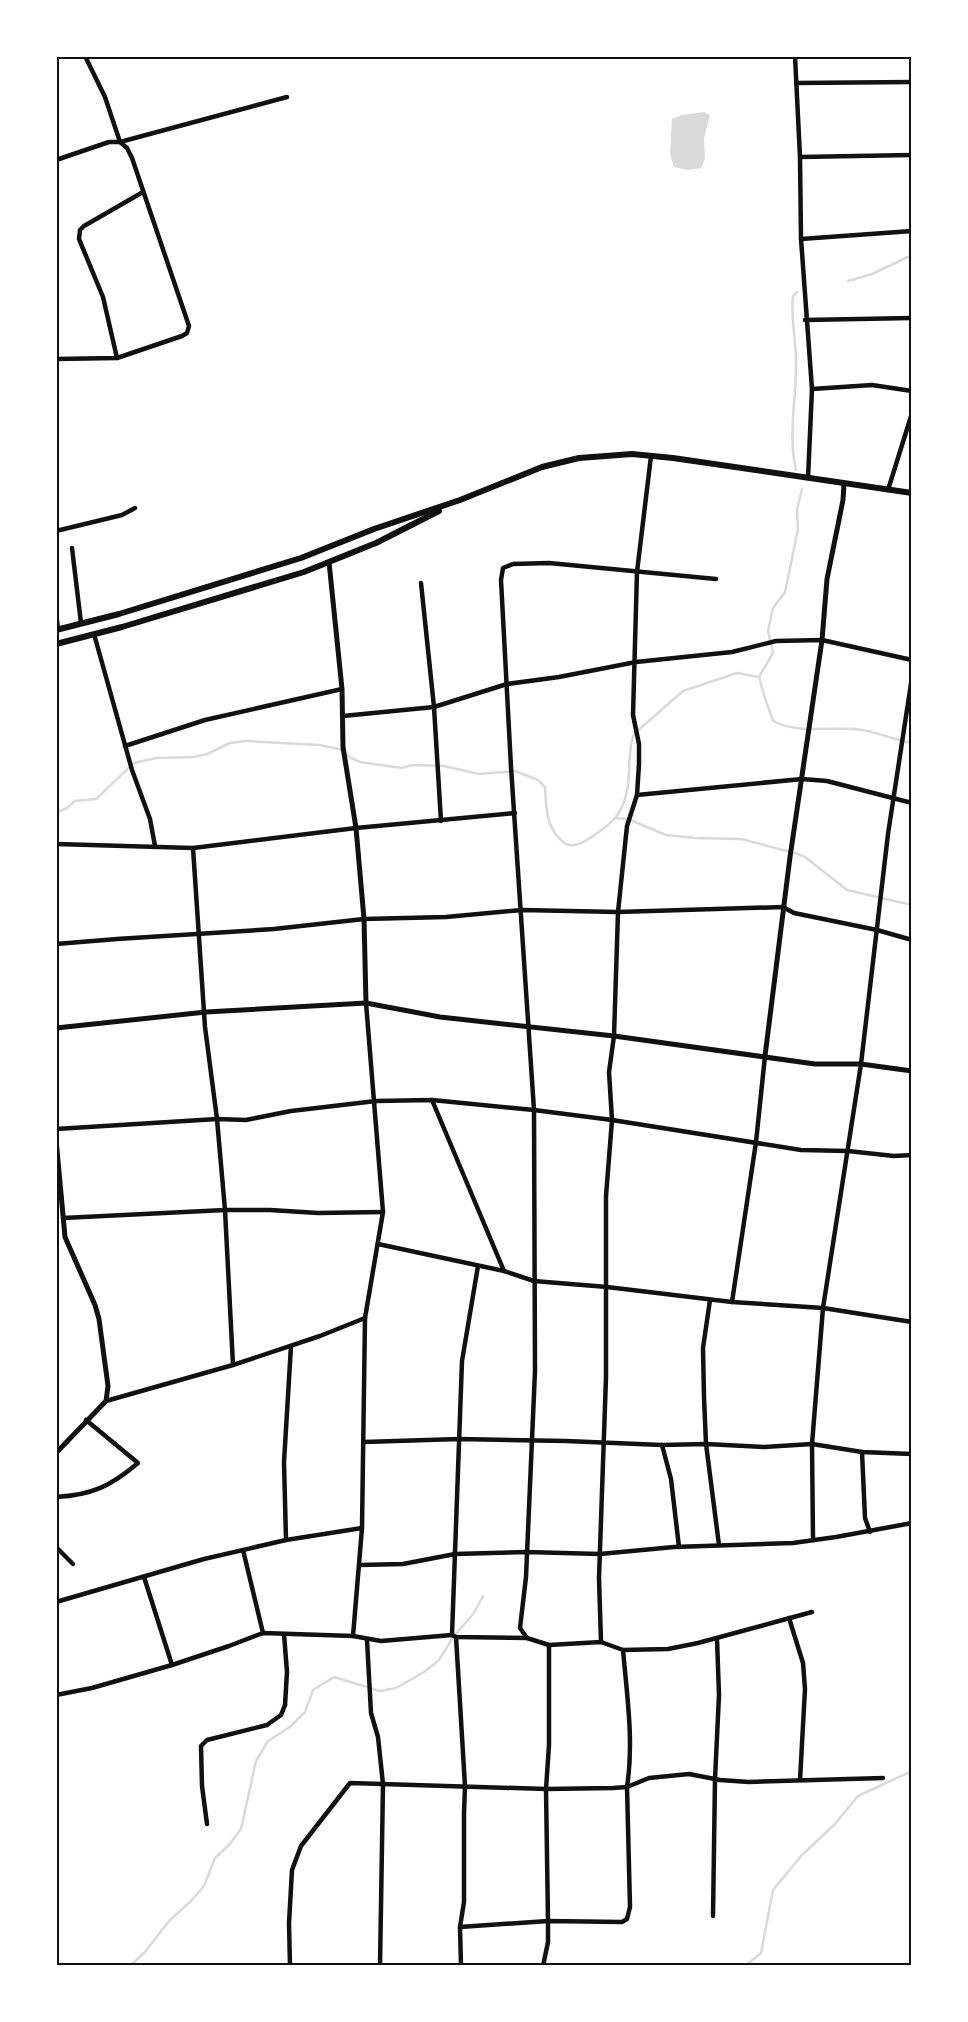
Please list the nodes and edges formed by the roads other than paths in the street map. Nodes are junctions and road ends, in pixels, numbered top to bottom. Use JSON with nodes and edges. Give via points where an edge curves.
{"nodes":[{"id":1,"x":85,"y":56,"type":"edge"},
{"id":2,"x":795,"y":56,"type":"edge"},
{"id":3,"x":912,"y":82,"type":"edge"},
{"id":4,"x":796,"y":83,"type":"junction"},
{"id":5,"x":288,"y":97,"type":"dead end"},
{"id":6,"x":120,"y":142,"type":"junction"},
{"id":7,"x":912,"y":154,"type":"edge"},
{"id":8,"x":800,"y":157,"type":"junction"},
{"id":9,"x":56,"y":160,"type":"edge"},
{"id":10,"x":144,"y":192,"type":"junction"},
{"id":11,"x":912,"y":231,"type":"edge"},
{"id":12,"x":801,"y":239,"type":"junction"},
{"id":13,"x":912,"y":318,"type":"edge"},
{"id":14,"x":805,"y":320,"type":"junction"},
{"id":15,"x":117,"y":358,"type":"junction"},
{"id":16,"x":56,"y":359,"type":"edge"},
{"id":17,"x":812,"y":389,"type":"junction"},
{"id":18,"x":912,"y":391,"type":"edge"},
{"id":19,"x":912,"y":413,"type":"edge"},
{"id":20,"x":651,"y":456,"type":"junction"},
{"id":21,"x":808,"y":478,"type":"junction"},
{"id":22,"x":844,"y":484,"type":"junction"},
{"id":23,"x":888,"y":490,"type":"junction"},
{"id":24,"x":912,"y":493,"type":"edge"},
{"id":25,"x":460,"y":500,"type":"junction"},
{"id":26,"x":135,"y":508,"type":"dead end"},
{"id":27,"x":56,"y":532,"type":"edge"},
{"id":28,"x":72,"y":548,"type":"dead end"},
{"id":29,"x":329,"y":562,"type":"junction"},
{"id":30,"x":637,"y":572,"type":"junction"},
{"id":31,"x":716,"y":579,"type":"dead end"},
{"id":32,"x":422,"y":583,"type":"dead end"},
{"id":33,"x":56,"y":600,"type":"edge"},
{"id":34,"x":92,"y":620,"type":"junction"},
{"id":35,"x":81,"y":623,"type":"junction"},
{"id":36,"x":58,"y":630,"type":"edge"},
{"id":37,"x":94,"y":634,"type":"junction"},
{"id":38,"x":822,"y":640,"type":"junction"},
{"id":39,"x":56,"y":644,"type":"edge"},
{"id":40,"x":912,"y":660,"type":"edge"},
{"id":41,"x":636,"y":662,"type":"junction"},
{"id":42,"x":912,"y":677,"type":"edge"},
{"id":43,"x":507,"y":684,"type":"junction"},
{"id":44,"x":342,"y":689,"type":"junction"},
{"id":45,"x":434,"y":708,"type":"junction"},
{"id":46,"x":343,"y":716,"type":"junction"},
{"id":47,"x":125,"y":746,"type":"junction"},
{"id":48,"x":802,"y":780,"type":"junction"},
{"id":49,"x":637,"y":795,"type":"junction"},
{"id":50,"x":893,"y":798,"type":"junction"},
{"id":51,"x":912,"y":803,"type":"edge"},
{"id":52,"x":515,"y":813,"type":"junction"},
{"id":53,"x":441,"y":821,"type":"junction"},
{"id":54,"x":356,"y":828,"type":"junction"},
{"id":55,"x":56,"y":844,"type":"edge"},
{"id":56,"x":154,"y":846,"type":"junction"},
{"id":57,"x":194,"y":848,"type":"junction"},
{"id":58,"x":783,"y":907,"type":"junction"},
{"id":59,"x":522,"y":910,"type":"junction"},
{"id":60,"x":618,"y":912,"type":"junction"},
{"id":61,"x":364,"y":919,"type":"junction"},
{"id":62,"x":877,"y":930,"type":"junction"},
{"id":63,"x":200,"y":933,"type":"junction"},
{"id":64,"x":912,"y":940,"type":"edge"},
{"id":65,"x":56,"y":944,"type":"edge"},
{"id":66,"x":366,"y":1003,"type":"junction"},
{"id":67,"x":206,"y":1012,"type":"junction"},
{"id":68,"x":529,"y":1025,"type":"junction"},
{"id":69,"x":56,"y":1028,"type":"edge"},
{"id":70,"x":614,"y":1036,"type":"junction"},
{"id":71,"x":765,"y":1056,"type":"junction"},
{"id":72,"x":861,"y":1064,"type":"junction"},
{"id":73,"x":912,"y":1071,"type":"edge"},
{"id":74,"x":432,"y":1100,"type":"junction"},
{"id":75,"x":376,"y":1101,"type":"junction"},
{"id":76,"x":534,"y":1110,"type":"junction"},
{"id":77,"x":217,"y":1119,"type":"junction"},
{"id":78,"x":612,"y":1120,"type":"junction"},
{"id":79,"x":56,"y":1129,"type":"edge"},
{"id":80,"x":56,"y":1140,"type":"edge"},
{"id":81,"x":756,"y":1142,"type":"junction"},
{"id":82,"x":848,"y":1151,"type":"junction"},
{"id":83,"x":912,"y":1156,"type":"edge"},
{"id":84,"x":225,"y":1210,"type":"junction"},
{"id":85,"x":383,"y":1212,"type":"junction"},
{"id":86,"x":63,"y":1218,"type":"junction"},
{"id":87,"x":56,"y":1219,"type":"edge"},
{"id":88,"x":378,"y":1244,"type":"junction"},
{"id":89,"x":478,"y":1266,"type":"junction"},
{"id":90,"x":504,"y":1271,"type":"junction"},
{"id":91,"x":534,"y":1281,"type":"junction"},
{"id":92,"x":607,"y":1287,"type":"junction"},
{"id":93,"x":710,"y":1300,"type":"junction"},
{"id":94,"x":732,"y":1302,"type":"junction"},
{"id":95,"x":823,"y":1308,"type":"junction"},
{"id":96,"x":365,"y":1318,"type":"junction"},
{"id":97,"x":912,"y":1322,"type":"edge"},
{"id":98,"x":290,"y":1346,"type":"junction"},
{"id":99,"x":233,"y":1365,"type":"junction"},
{"id":100,"x":106,"y":1401,"type":"junction"},
{"id":101,"x":86,"y":1420,"type":"junction"},
{"id":102,"x":459,"y":1439,"type":"junction"},
{"id":103,"x":531,"y":1440,"type":"junction"},
{"id":104,"x":364,"y":1442,"type":"junction"},
{"id":105,"x":603,"y":1443,"type":"junction"},
{"id":106,"x":706,"y":1444,"type":"junction"},
{"id":107,"x":812,"y":1444,"type":"junction"},
{"id":108,"x":662,"y":1445,"type":"junction"},
{"id":109,"x":56,"y":1452,"type":"edge"},
{"id":110,"x":862,"y":1452,"type":"junction"},
{"id":111,"x":912,"y":1454,"type":"edge"},
{"id":112,"x":56,"y":1497,"type":"edge"},
{"id":113,"x":912,"y":1523,"type":"edge"},
{"id":114,"x":362,"y":1528,"type":"junction"},
{"id":115,"x":870,"y":1532,"type":"junction"},
{"id":116,"x":813,"y":1539,"type":"junction"},
{"id":117,"x":286,"y":1540,"type":"junction"},
{"id":118,"x":718,"y":1545,"type":"junction"},
{"id":119,"x":679,"y":1547,"type":"junction"},
{"id":120,"x":56,"y":1548,"type":"edge"},
{"id":121,"x":243,"y":1550,"type":"junction"},
{"id":122,"x":526,"y":1552,"type":"junction"},
{"id":123,"x":455,"y":1554,"type":"junction"},
{"id":124,"x":600,"y":1554,"type":"junction"},
{"id":125,"x":73,"y":1564,"type":"dead end"},
{"id":126,"x":360,"y":1565,"type":"junction"},
{"id":127,"x":144,"y":1577,"type":"junction"},
{"id":128,"x":56,"y":1602,"type":"edge"},
{"id":129,"x":812,"y":1612,"type":"dead end"},
{"id":130,"x":789,"y":1618,"type":"junction"},
{"id":131,"x":263,"y":1633,"type":"junction"},
{"id":132,"x":284,"y":1634,"type":"junction"},
{"id":133,"x":352,"y":1636,"type":"junction"},
{"id":134,"x":454,"y":1636,"type":"junction"},
{"id":135,"x":527,"y":1638,"type":"junction"},
{"id":136,"x":717,"y":1638,"type":"junction"},
{"id":137,"x":367,"y":1640,"type":"junction"},
{"id":138,"x":601,"y":1642,"type":"junction"},
{"id":139,"x":549,"y":1645,"type":"junction"},
{"id":140,"x":623,"y":1650,"type":"junction"},
{"id":141,"x":172,"y":1665,"type":"junction"},
{"id":142,"x":56,"y":1695,"type":"edge"},
{"id":143,"x":883,"y":1778,"type":"dead end"},
{"id":144,"x":715,"y":1779,"type":"junction"},
{"id":145,"x":800,"y":1780,"type":"junction"},
{"id":146,"x":383,"y":1784,"type":"junction"},
{"id":147,"x":466,"y":1786,"type":"junction"},
{"id":148,"x":627,"y":1787,"type":"junction"},
{"id":149,"x":546,"y":1789,"type":"junction"},
{"id":150,"x":208,"y":1824,"type":"dead end"},
{"id":151,"x":713,"y":1916,"type":"dead end"},
{"id":152,"x":548,"y":1921,"type":"junction"},
{"id":153,"x":460,"y":1927,"type":"junction"},
{"id":154,"x":290,"y":1966,"type":"edge"},
{"id":155,"x":380,"y":1966,"type":"edge"},
{"id":156,"x":461,"y":1966,"type":"edge"},
{"id":157,"x":543,"y":1966,"type":"edge"}],
"edges":[{"from":1,"to":6,"type":"street","via":[[105,98]]},
{"from":2,"to":4,"type":"street"},
{"from":3,"to":4,"type":"street"},
{"from":4,"to":8,"type":"street"},
{"from":5,"to":6,"type":"street"},
{"from":6,"to":9,"type":"street","via":[[109,142]]},
{"from":6,"to":10,"type":"street","via":[[132,158]]},
{"from":7,"to":8,"type":"street"},
{"from":8,"to":12,"type":"street"},
{"from":10,"to":15,"type":"street","via":[[80,230],[79,239],[103,297]]},
{"from":10,"to":15,"type":"street","via":[[189,326],[182,336]]},
{"from":11,"to":12,"type":"street"},
{"from":12,"to":14,"type":"street"},
{"from":13,"to":14,"type":"street"},
{"from":14,"to":17,"type":"street"},
{"from":15,"to":16,"type":"street"},
{"from":17,"to":18,"type":"street","via":[[872,385]]},
{"from":17,"to":21,"type":"street"},
{"from":19,"to":23,"type":"street"},
{"from":20,"to":21,"type":"main road"},
{"from":20,"to":25,"type":"main road","via":[[608,454],[560,462]]},
{"from":20,"to":30,"type":"street"},
{"from":21,"to":22,"type":"main road"},
{"from":22,"to":23,"type":"main road"},
{"from":22,"to":38,"type":"street","via":[[827,579]]},
{"from":23,"to":24,"type":"main road"},
{"from":25,"to":29,"type":"main road","via":[[392,535]]},
{"from":25,"to":34,"type":"main road","via":[[301,558]]},
{"from":26,"to":27,"type":"street","via":[[122,515]]},
{"from":28,"to":35,"type":"street"},
{"from":29,"to":37,"type":"main road","via":[[266,584]]},
{"from":29,"to":44,"type":"street"},
{"from":30,"to":31,"type":"street"},
{"from":30,"to":41,"type":"street"},
{"from":30,"to":43,"type":"street","via":[[549,563],[503,568]]},
{"from":32,"to":45,"type":"street"},
{"from":33,"to":36,"type":"lane"},
{"from":34,"to":35,"type":"main road"},
{"from":34,"to":37,"type":"main road"},
{"from":35,"to":36,"type":"main road"},
{"from":37,"to":39,"type":"main road"},
{"from":37,"to":47,"type":"street"},
{"from":38,"to":40,"type":"street"},
{"from":38,"to":41,"type":"street","via":[[776,641],[732,652]]},
{"from":38,"to":48,"type":"street"},
{"from":41,"to":43,"type":"street"},
{"from":41,"to":49,"type":"street","via":[[634,714],[640,751]]},
{"from":42,"to":50,"type":"street"},
{"from":43,"to":45,"type":"street"},
{"from":43,"to":52,"type":"street"},
{"from":44,"to":46,"type":"street"},
{"from":44,"to":47,"type":"street","via":[[205,720]]},
{"from":45,"to":46,"type":"street"},
{"from":45,"to":53,"type":"street"},
{"from":46,"to":54,"type":"street","via":[[343,747]]},
{"from":47,"to":56,"type":"street","via":[[150,819]]},
{"from":48,"to":49,"type":"street"},
{"from":48,"to":50,"type":"street","via":[[827,781]]},
{"from":48,"to":58,"type":"street"},
{"from":49,"to":60,"type":"street","via":[[627,826]]},
{"from":50,"to":51,"type":"street"},
{"from":50,"to":62,"type":"street"},
{"from":52,"to":53,"type":"street"},
{"from":52,"to":59,"type":"street"},
{"from":53,"to":54,"type":"street"},
{"from":54,"to":57,"type":"street"},
{"from":54,"to":61,"type":"street"},
{"from":55,"to":56,"type":"street"},
{"from":56,"to":57,"type":"street"},
{"from":57,"to":63,"type":"street"},
{"from":58,"to":60,"type":"street"},
{"from":58,"to":62,"type":"street","via":[[794,913]]},
{"from":58,"to":71,"type":"street"},
{"from":59,"to":60,"type":"street"},
{"from":59,"to":61,"type":"street","via":[[446,917]]},
{"from":59,"to":68,"type":"street"},
{"from":60,"to":70,"type":"street"},
{"from":61,"to":63,"type":"street"},
{"from":61,"to":66,"type":"street"},
{"from":62,"to":64,"type":"street"},
{"from":62,"to":72,"type":"street"},
{"from":63,"to":65,"type":"street"},
{"from":63,"to":67,"type":"street"},
{"from":66,"to":67,"type":"street"},
{"from":66,"to":68,"type":"street","via":[[440,1017]]},
{"from":66,"to":75,"type":"street"},
{"from":67,"to":69,"type":"street"},
{"from":67,"to":77,"type":"street"},
{"from":68,"to":70,"type":"street"},
{"from":68,"to":76,"type":"street"},
{"from":70,"to":71,"type":"street"},
{"from":70,"to":78,"type":"street","via":[[609,1072]]},
{"from":71,"to":72,"type":"street","via":[[815,1064]]},
{"from":71,"to":81,"type":"street"},
{"from":72,"to":73,"type":"street"},
{"from":72,"to":82,"type":"street"},
{"from":74,"to":75,"type":"street"},
{"from":74,"to":76,"type":"street"},
{"from":74,"to":90,"type":"street"},
{"from":75,"to":77,"type":"street","via":[[246,1120]]},
{"from":75,"to":85,"type":"street"},
{"from":76,"to":78,"type":"street"},
{"from":76,"to":91,"type":"street"},
{"from":77,"to":79,"type":"street"},
{"from":77,"to":84,"type":"street"},
{"from":78,"to":81,"type":"street"},
{"from":78,"to":92,"type":"street","via":[[606,1196]]},
{"from":80,"to":86,"type":"street"},
{"from":81,"to":82,"type":"street","via":[[801,1150]]},
{"from":81,"to":94,"type":"street"},
{"from":82,"to":83,"type":"street"},
{"from":82,"to":95,"type":"street"},
{"from":84,"to":85,"type":"street","via":[[318,1214]]},
{"from":84,"to":86,"type":"street"},
{"from":84,"to":99,"type":"street"},
{"from":85,"to":88,"type":"street"},
{"from":86,"to":87,"type":"street"},
{"from":86,"to":100,"type":"street","via":[[65,1237],[92,1295],[99,1319],[108,1386]]},
{"from":88,"to":89,"type":"street"},
{"from":88,"to":96,"type":"street"},
{"from":89,"to":90,"type":"street"},
{"from":89,"to":102,"type":"street","via":[[462,1361]]},
{"from":90,"to":91,"type":"street"},
{"from":91,"to":92,"type":"street"},
{"from":91,"to":103,"type":"street","via":[[535,1371]]},
{"from":92,"to":93,"type":"street"},
{"from":92,"to":105,"type":"street"},
{"from":93,"to":94,"type":"street"},
{"from":93,"to":106,"type":"street","via":[[703,1348]]},
{"from":94,"to":95,"type":"street"},
{"from":95,"to":97,"type":"street"},
{"from":95,"to":107,"type":"street"},
{"from":96,"to":98,"type":"street"},
{"from":96,"to":104,"type":"street"},
{"from":98,"to":99,"type":"street"},
{"from":98,"to":117,"type":"street","via":[[284,1462]]},
{"from":99,"to":100,"type":"street"},
{"from":100,"to":101,"type":"street"},
{"from":101,"to":109,"type":"street"},
{"from":101,"to":112,"type":"street","via":[[138,1463],[98,1490]]},
{"from":102,"to":103,"type":"street"},
{"from":102,"to":104,"type":"street"},
{"from":102,"to":123,"type":"street"},
{"from":103,"to":105,"type":"street"},
{"from":103,"to":122,"type":"street"},
{"from":104,"to":114,"type":"street"},
{"from":105,"to":108,"type":"street"},
{"from":105,"to":124,"type":"street"},
{"from":106,"to":107,"type":"street","via":[[764,1447]]},
{"from":106,"to":108,"type":"street"},
{"from":106,"to":118,"type":"street"},
{"from":107,"to":110,"type":"street"},
{"from":107,"to":116,"type":"street"},
{"from":108,"to":119,"type":"street"},
{"from":110,"to":111,"type":"street"},
{"from":110,"to":115,"type":"street","via":[[865,1518]]},
{"from":113,"to":115,"type":"street"},
{"from":114,"to":117,"type":"street"},
{"from":114,"to":126,"type":"street"},
{"from":115,"to":116,"type":"street"},
{"from":116,"to":118,"type":"street"},
{"from":117,"to":121,"type":"street"},
{"from":118,"to":119,"type":"street"},
{"from":119,"to":124,"type":"street"},
{"from":120,"to":125,"type":"street"},
{"from":121,"to":127,"type":"street"},
{"from":121,"to":131,"type":"street"},
{"from":122,"to":123,"type":"street"},
{"from":122,"to":124,"type":"street"},
{"from":122,"to":135,"type":"street","via":[[520,1628]]},
{"from":123,"to":126,"type":"street","via":[[403,1564]]},
{"from":123,"to":134,"type":"street"},
{"from":124,"to":138,"type":"street"},
{"from":126,"to":133,"type":"street"},
{"from":127,"to":128,"type":"street"},
{"from":127,"to":141,"type":"street"},
{"from":129,"to":130,"type":"street"},
{"from":130,"to":136,"type":"street"},
{"from":130,"to":145,"type":"street","via":[[803,1663],[805,1689]]},
{"from":131,"to":132,"type":"street"},
{"from":131,"to":141,"type":"street"},
{"from":132,"to":133,"type":"street"},
{"from":132,"to":150,"type":"street","via":[[288,1672],[281,1715],[267,1724],[207,1740],[201,1746],[202,1786]]},
{"from":133,"to":137,"type":"street"},
{"from":134,"to":135,"type":"street"},
{"from":134,"to":137,"type":"street"},
{"from":134,"to":147,"type":"street"},
{"from":135,"to":139,"type":"street"},
{"from":136,"to":140,"type":"street","via":[[668,1649]]},
{"from":136,"to":144,"type":"street","via":[[719,1695]]},
{"from":137,"to":146,"type":"street","via":[[371,1713],[378,1737]]},
{"from":138,"to":139,"type":"street"},
{"from":138,"to":140,"type":"street"},
{"from":139,"to":149,"type":"street"},
{"from":140,"to":148,"type":"street","via":[[630,1742]]},
{"from":141,"to":142,"type":"street"},
{"from":143,"to":145,"type":"street"},
{"from":144,"to":145,"type":"street","via":[[749,1782]]},
{"from":144,"to":148,"type":"street","via":[[688,1774],[649,1778]]},
{"from":144,"to":151,"type":"street"},
{"from":146,"to":147,"type":"street"},
{"from":146,"to":154,"type":"street","via":[[350,1783],[301,1846],[292,1870]]},
{"from":146,"to":155,"type":"street"},
{"from":147,"to":149,"type":"street"},
{"from":147,"to":153,"type":"street","via":[[464,1902]]},
{"from":148,"to":149,"type":"street"},
{"from":148,"to":152,"type":"street","via":[[630,1907],[627,1919],[622,1922]]},
{"from":149,"to":152,"type":"street"},
{"from":152,"to":153,"type":"street"},
{"from":152,"to":157,"type":"street"},
{"from":153,"to":156,"type":"street"}]}
